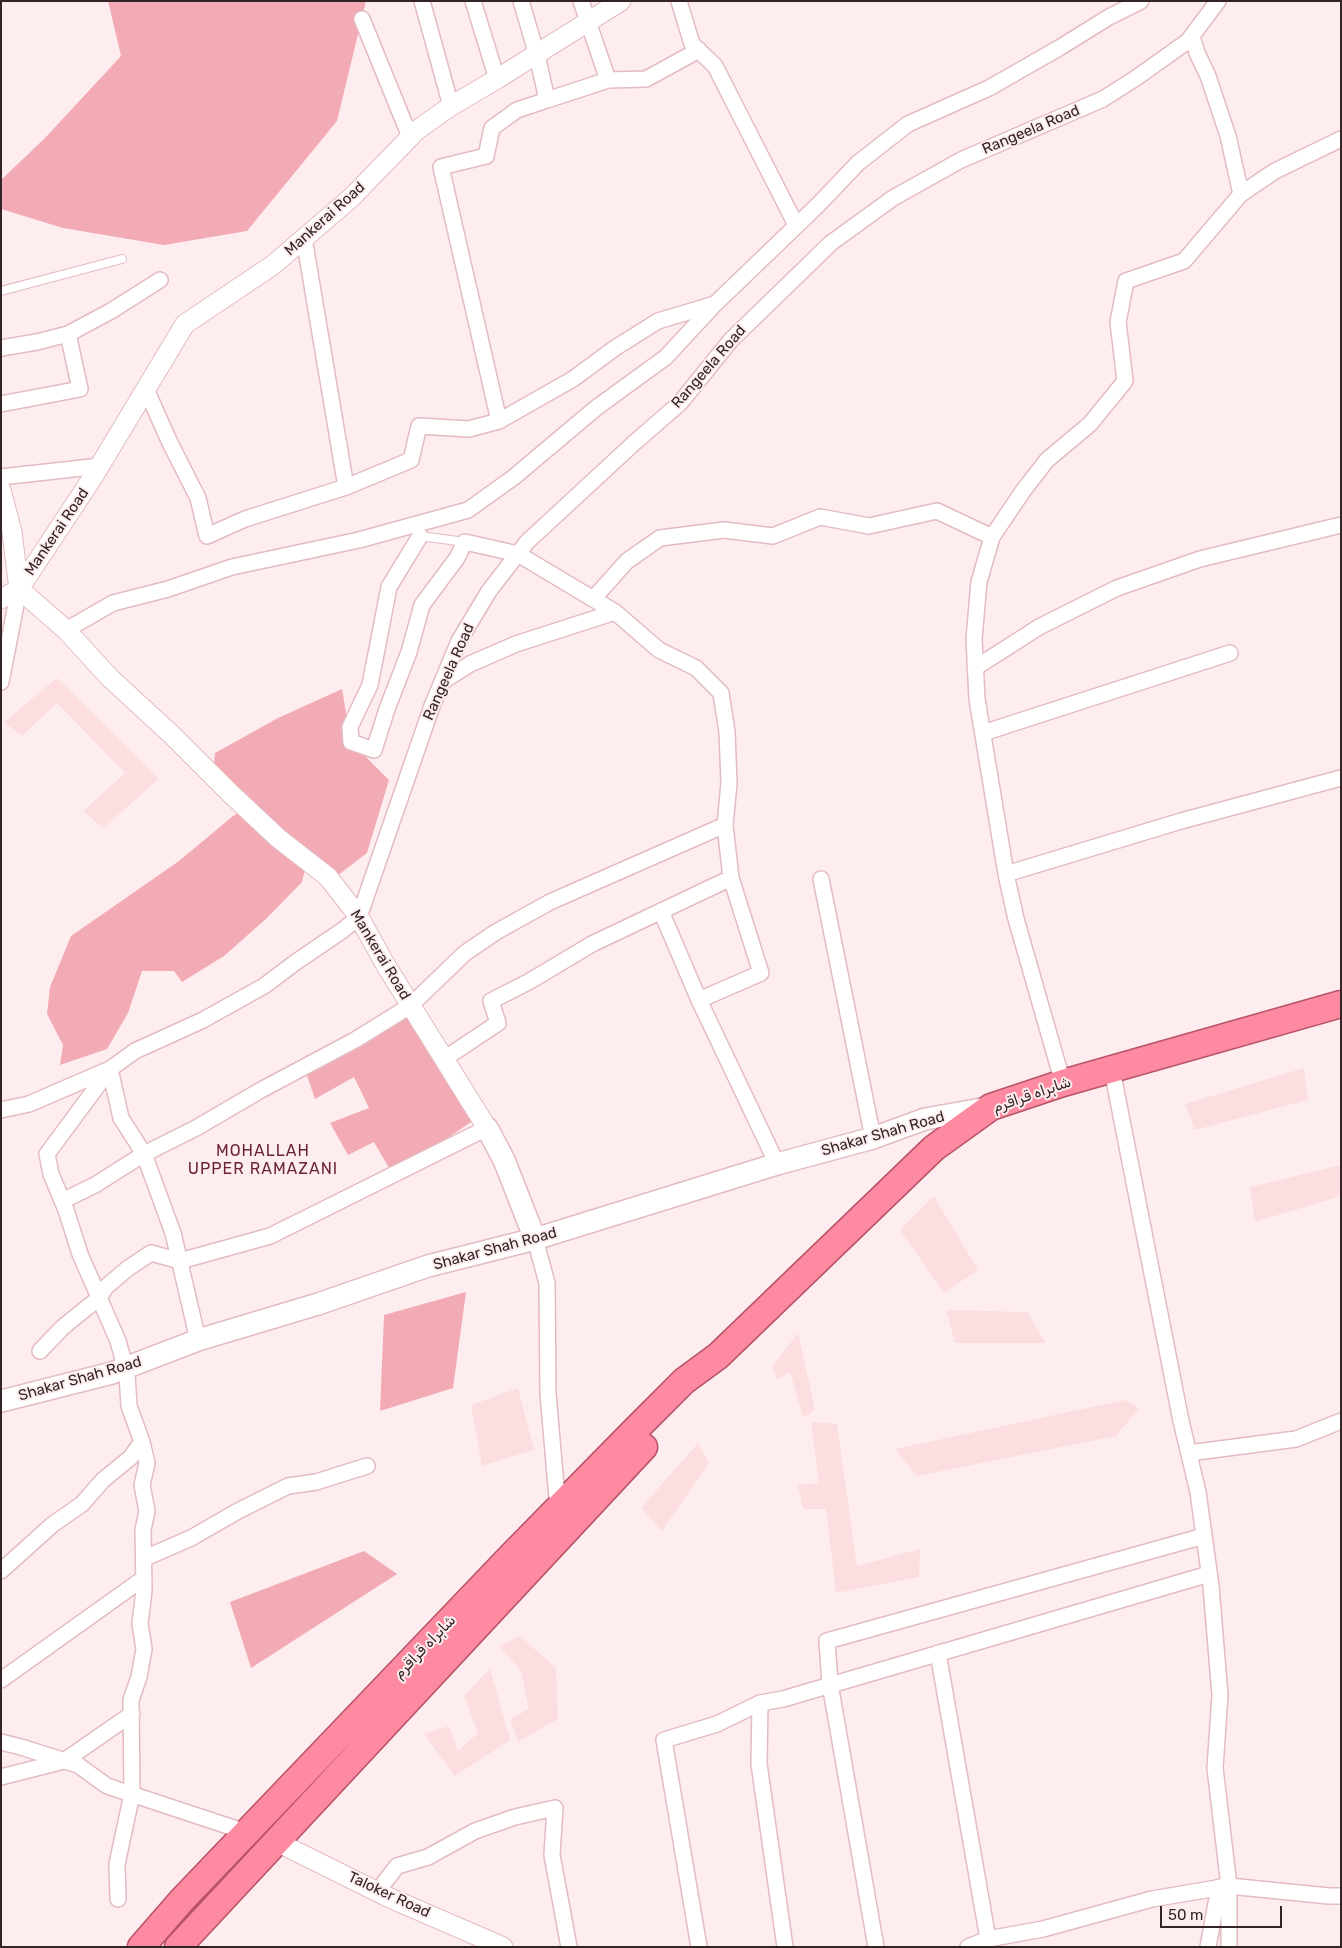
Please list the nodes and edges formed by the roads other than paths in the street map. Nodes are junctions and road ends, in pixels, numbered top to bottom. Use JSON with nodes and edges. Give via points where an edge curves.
{"nodes":[{"id":1,"x":422,"y":1,"type":"edge"},
{"id":2,"x":473,"y":1,"type":"edge"},
{"id":3,"x":521,"y":1,"type":"edge"},
{"id":4,"x":581,"y":1,"type":"edge"},
{"id":5,"x":621,"y":1,"type":"edge"},
{"id":6,"x":679,"y":1,"type":"edge"},
{"id":7,"x":1141,"y":1,"type":"edge"},
{"id":8,"x":1218,"y":1,"type":"edge"},
{"id":9,"x":362,"y":19,"type":"dead end"},
{"id":10,"x":588,"y":22,"type":"junction"},
{"id":11,"x":1192,"y":36,"type":"junction"},
{"id":12,"x":699,"y":50,"type":"junction"},
{"id":13,"x":537,"y":54,"type":"junction"},
{"id":14,"x":497,"y":79,"type":"junction"},
{"id":15,"x":608,"y":80,"type":"junction"},
{"id":16,"x":547,"y":100,"type":"junction"},
{"id":17,"x":450,"y":106,"type":"junction"},
{"id":18,"x":410,"y":137,"type":"junction"},
{"id":19,"x":1341,"y":139,"type":"edge"},
{"id":20,"x":1241,"y":194,"type":"junction"},
{"id":21,"x":796,"y":225,"type":"junction"},
{"id":22,"x":304,"y":238,"type":"junction"},
{"id":23,"x":122,"y":259,"type":"dead end"},
{"id":24,"x":160,"y":280,"type":"dead end"},
{"id":25,"x":1,"y":291,"type":"edge"},
{"id":26,"x":715,"y":304,"type":"junction"},
{"id":27,"x":68,"y":334,"type":"junction"},
{"id":28,"x":1,"y":348,"type":"edge"},
{"id":29,"x":146,"y":389,"type":"junction"},
{"id":30,"x":1,"y":404,"type":"edge"},
{"id":31,"x":499,"y":421,"type":"junction"},
{"id":32,"x":100,"y":466,"type":"junction"},
{"id":33,"x":1,"y":477,"type":"edge"},
{"id":34,"x":346,"y":487,"type":"junction"},
{"id":35,"x":1,"y":490,"type":"edge"},
{"id":36,"x":1341,"y":525,"type":"edge"},
{"id":37,"x":7,"y":533,"type":"edge"},
{"id":38,"x":420,"y":536,"type":"joint"},
{"id":39,"x":992,"y":537,"type":"junction"},
{"id":40,"x":465,"y":542,"type":"junction"},
{"id":41,"x":518,"y":554,"type":"junction"},
{"id":42,"x":19,"y":588,"type":"junction"},
{"id":43,"x":1,"y":599,"type":"edge"},
{"id":44,"x":593,"y":599,"type":"junction"},
{"id":45,"x":615,"y":612,"type":"junction"},
{"id":46,"x":66,"y":630,"type":"junction"},
{"id":47,"x":1230,"y":653,"type":"dead end"},
{"id":48,"x":976,"y":668,"type":"junction"},
{"id":49,"x":1,"y":682,"type":"edge"},
{"id":50,"x":442,"y":682,"type":"junction"},
{"id":51,"x":983,"y":733,"type":"junction"},
{"id":52,"x":1341,"y":778,"type":"edge"},
{"id":53,"x":725,"y":825,"type":"junction"},
{"id":54,"x":1006,"y":874,"type":"junction"},
{"id":55,"x":731,"y":878,"type":"junction"},
{"id":56,"x":821,"y":879,"type":"dead end"},
{"id":57,"x":661,"y":911,"type":"junction"},
{"id":58,"x":359,"y":917,"type":"junction"},
{"id":59,"x":699,"y":1000,"type":"junction"},
{"id":60,"x":1341,"y":1004,"type":"edge"},
{"id":61,"x":410,"y":1006,"type":"junction"},
{"id":62,"x":444,"y":1060,"type":"junction"},
{"id":63,"x":110,"y":1069,"type":"junction"},
{"id":64,"x":1112,"y":1070,"type":"junction"},
{"id":65,"x":1063,"y":1083,"type":"junction"},
{"id":66,"x":991,"y":1107,"type":"junction"},
{"id":67,"x":1,"y":1110,"type":"edge"},
{"id":68,"x":486,"y":1128,"type":"junction"},
{"id":69,"x":873,"y":1138,"type":"junction"},
{"id":70,"x":144,"y":1154,"type":"junction"},
{"id":71,"x":777,"y":1164,"type":"junction"},
{"id":72,"x":62,"y":1201,"type":"junction"},
{"id":73,"x":535,"y":1240,"type":"junction"},
{"id":74,"x":180,"y":1261,"type":"junction"},
{"id":75,"x":99,"y":1298,"type":"junction"},
{"id":76,"x":198,"y":1340,"type":"junction"},
{"id":77,"x":40,"y":1351,"type":"dead end"},
{"id":78,"x":718,"y":1356,"type":"junction"},
{"id":79,"x":126,"y":1368,"type":"junction"},
{"id":80,"x":1,"y":1402,"type":"edge"},
{"id":81,"x":1341,"y":1421,"type":"edge"},
{"id":82,"x":142,"y":1442,"type":"junction"},
{"id":83,"x":1189,"y":1453,"type":"junction"},
{"id":84,"x":367,"y":1466,"type":"dead end"},
{"id":85,"x":558,"y":1509,"type":"junction"},
{"id":86,"x":1204,"y":1536,"type":"junction"},
{"id":87,"x":145,"y":1558,"type":"junction"},
{"id":88,"x":1,"y":1571,"type":"edge"},
{"id":89,"x":1210,"y":1574,"type":"junction"},
{"id":90,"x":144,"y":1578,"type":"junction"},
{"id":91,"x":938,"y":1652,"type":"junction"},
{"id":92,"x":1,"y":1680,"type":"edge"},
{"id":93,"x":830,"y":1684,"type":"junction"},
{"id":94,"x":760,"y":1703,"type":"junction"},
{"id":95,"x":132,"y":1714,"type":"junction"},
{"id":96,"x":1,"y":1742,"type":"edge"},
{"id":97,"x":64,"y":1761,"type":"junction"},
{"id":98,"x":1,"y":1777,"type":"edge"},
{"id":99,"x":132,"y":1794,"type":"junction"},
{"id":100,"x":248,"y":1832,"type":"junction"},
{"id":101,"x":275,"y":1841,"type":"junction"},
{"id":102,"x":1224,"y":1886,"type":"junction"},
{"id":103,"x":378,"y":1892,"type":"junction"},
{"id":104,"x":1341,"y":1896,"type":"edge"},
{"id":105,"x":118,"y":1899,"type":"dead end"},
{"id":106,"x":988,"y":1939,"type":"junction"},
{"id":107,"x":141,"y":1947,"type":"edge"},
{"id":108,"x":178,"y":1947,"type":"edge"},
{"id":109,"x":503,"y":1947,"type":"edge"},
{"id":110,"x":569,"y":1947,"type":"edge"},
{"id":111,"x":699,"y":1947,"type":"edge"},
{"id":112,"x":785,"y":1947,"type":"edge"},
{"id":113,"x":876,"y":1947,"type":"edge"},
{"id":114,"x":968,"y":1947,"type":"edge"},
{"id":115,"x":1208,"y":1947,"type":"edge"},
{"id":116,"x":1230,"y":1947,"type":"edge"}],
"edges":[{"from":1,"to":17,"type":"street"},
{"from":2,"to":14,"type":"street"},
{"from":3,"to":13,"type":"street"},
{"from":4,"to":10,"type":"street"},
{"from":5,"to":10,"type":"street","name":"Mankerai Road"},
{"from":6,"to":12,"type":"street","via":[[692,44]]},
{"from":7,"to":21,"type":"street","via":[[989,88],[908,124],[858,163]]},
{"from":8,"to":11,"type":"street","name":"Rangeela Road"},
{"from":9,"to":18,"type":"street"},
{"from":10,"to":13,"type":"street","name":"Mankerai Road"},
{"from":10,"to":15,"type":"street"},
{"from":11,"to":20,"type":"street","via":[[1228,136]]},
{"from":11,"to":41,"type":"street","name":"Rangeela Road","via":[[1103,99],[961,160],[893,198],[831,243],[731,340],[680,404],[527,542]]},
{"from":12,"to":15,"type":"street","via":[[646,80]]},
{"from":12,"to":21,"type":"street","via":[[715,66]]},
{"from":13,"to":14,"type":"street","name":"Mankerai Road"},
{"from":13,"to":16,"type":"street"},
{"from":14,"to":17,"type":"street","name":"Mankerai Road"},
{"from":15,"to":16,"type":"street"},
{"from":16,"to":31,"type":"street","via":[[517,110],[492,128],[486,156],[441,167]]},
{"from":17,"to":18,"type":"street","name":"Mankerai Road"},
{"from":18,"to":22,"type":"street","name":"Mankerai Road","via":[[352,197]]},
{"from":19,"to":20,"type":"street","via":[[1275,171]]},
{"from":20,"to":39,"type":"street","via":[[1184,261],[1126,281],[1118,322],[1125,381],[1090,424],[1047,460]]},
{"from":21,"to":26,"type":"street"},
{"from":22,"to":29,"type":"street","name":"Mankerai Road","via":[[273,264],[185,324]]},
{"from":22,"to":34,"type":"street"},
{"from":23,"to":25,"type":"lane"},
{"from":24,"to":27,"type":"street"},
{"from":26,"to":31,"type":"street","via":[[658,321],[573,379]]},
{"from":26,"to":46,"type":"street","via":[[666,357],[468,510],[359,540],[232,567],[168,589],[113,603]]},
{"from":27,"to":28,"type":"street"},
{"from":27,"to":30,"type":"street","via":[[80,390]]},
{"from":29,"to":32,"type":"street","name":"Mankerai Road"},
{"from":29,"to":34,"type":"street","via":[[198,498],[207,536],[244,519]]},
{"from":31,"to":34,"type":"street","via":[[469,429],[419,426],[411,460]]},
{"from":32,"to":33,"type":"street"},
{"from":32,"to":42,"type":"street","name":"Mankerai Road"},
{"from":35,"to":37,"type":"street"},
{"from":36,"to":48,"type":"street","via":[[1200,559],[1117,588],[1039,627]]},
{"from":37,"to":42,"type":"street"},
{"from":38,"to":40,"type":"lane"},
{"from":38,"to":40,"type":"street","via":[[388,587],[370,685],[350,727],[351,742],[374,750],[422,605]]},
{"from":39,"to":44,"type":"street","via":[[937,511],[869,526],[820,517],[773,536],[724,530],[660,538],[627,562]]},
{"from":39,"to":48,"type":"street","via":[[980,582],[974,640]]},
{"from":40,"to":41,"type":"street"},
{"from":41,"to":44,"type":"street"},
{"from":41,"to":50,"type":"street","name":"Rangeela Road","via":[[484,599],[459,641]]},
{"from":42,"to":43,"type":"street"},
{"from":42,"to":46,"type":"street","name":"Mankerai Road"},
{"from":42,"to":49,"type":"street"},
{"from":44,"to":45,"type":"street"},
{"from":45,"to":50,"type":"street","via":[[516,644],[470,664]]},
{"from":45,"to":53,"type":"street","via":[[659,650],[696,668],[720,693],[727,732],[729,784]]},
{"from":46,"to":58,"type":"street","name":"Mankerai Road","via":[[110,678],[230,793],[278,838],[328,877]]},
{"from":47,"to":51,"type":"street"},
{"from":48,"to":51,"type":"street"},
{"from":50,"to":58,"type":"street","name":"Rangeela Road"},
{"from":51,"to":54,"type":"street"},
{"from":52,"to":54,"type":"street","via":[[1181,821]]},
{"from":53,"to":55,"type":"street"},
{"from":53,"to":61,"type":"street","via":[[550,902],[496,932],[465,953]]},
{"from":54,"to":65,"type":"street"},
{"from":55,"to":57,"type":"street"},
{"from":55,"to":59,"type":"street","via":[[761,973]]},
{"from":56,"to":69,"type":"street"},
{"from":57,"to":59,"type":"street"},
{"from":57,"to":62,"type":"street","via":[[592,944],[491,1001],[498,1024]]},
{"from":58,"to":61,"type":"street","name":"Mankerai Road"},
{"from":58,"to":63,"type":"street","via":[[264,986],[203,1020],[135,1051]]},
{"from":59,"to":71,"type":"street"},
{"from":60,"to":64,"type":"highway","name":"شاہراہ قراقرم"},
{"from":61,"to":62,"type":"street","name":"Mankerai Road"},
{"from":61,"to":70,"type":"street","via":[[356,1040]]},
{"from":62,"to":68,"type":"street","name":"Mankerai Road"},
{"from":63,"to":67,"type":"street","via":[[29,1104]]},
{"from":63,"to":70,"type":"street","via":[[122,1118]]},
{"from":63,"to":72,"type":"street","via":[[47,1154],[50,1174]]},
{"from":64,"to":65,"type":"highway","name":"شاہراہ قراقرم"},
{"from":64,"to":83,"type":"street"},
{"from":65,"to":66,"type":"highway","name":"شاہراہ قراقرم"},
{"from":66,"to":69,"type":"main road","name":"Shakar Shah Road","via":[[925,1119]]},
{"from":66,"to":78,"type":"highway","name":"شاہراہ قراقرم","via":[[934,1148]]},
{"from":68,"to":73,"type":"main road","name":"Mankerai Road","via":[[504,1160]]},
{"from":68,"to":74,"type":"street","via":[[270,1236]]},
{"from":69,"to":71,"type":"main road","name":"Shakar Shah Road"},
{"from":70,"to":72,"type":"street","via":[[95,1185]]},
{"from":70,"to":74,"type":"street"},
{"from":71,"to":73,"type":"main road","name":"Shakar Shah Road"},
{"from":72,"to":75,"type":"street"},
{"from":73,"to":76,"type":"main road","name":"Shakar Shah Road","via":[[428,1266]]},
{"from":73,"to":85,"type":"street","via":[[547,1283],[548,1394]]},
{"from":74,"to":75,"type":"street","via":[[151,1254],[106,1286]]},
{"from":74,"to":76,"type":"street"},
{"from":75,"to":77,"type":"street"},
{"from":75,"to":79,"type":"street"},
{"from":76,"to":79,"type":"main road","name":"Shakar Shah Road"},
{"from":78,"to":85,"type":"highway","name":"شاہراہ قراقرم","via":[[684,1381]]},
{"from":78,"to":101,"type":"highway","name":"شاہراہ قراقرم","via":[[697,1391]]},
{"from":79,"to":80,"type":"main road","name":"Shakar Shah Road"},
{"from":79,"to":82,"type":"street","via":[[129,1406]]},
{"from":81,"to":83,"type":"street","via":[[1296,1439]]},
{"from":82,"to":87,"type":"street","via":[[147,1464],[142,1485],[147,1511],[143,1530]]},
{"from":82,"to":88,"type":"street","via":[[130,1458],[103,1480],[82,1504],[52,1525]]},
{"from":83,"to":86,"type":"street"},
{"from":84,"to":87,"type":"street","via":[[316,1482],[288,1486],[191,1538]]},
{"from":85,"to":100,"type":"highway","name":"شاہراہ قراقرم"},
{"from":86,"to":89,"type":"street"},
{"from":86,"to":93,"type":"street","via":[[828,1641]]},
{"from":87,"to":90,"type":"street"},
{"from":89,"to":91,"type":"street"},
{"from":89,"to":102,"type":"street","via":[[1220,1695],[1215,1768]]},
{"from":90,"to":92,"type":"street"},
{"from":90,"to":95,"type":"street","via":[[140,1624],[144,1649],[131,1700]]},
{"from":91,"to":93,"type":"street"},
{"from":91,"to":106,"type":"street"},
{"from":93,"to":94,"type":"street"},
{"from":93,"to":113,"type":"street"},
{"from":94,"to":111,"type":"street","via":[[717,1724],[664,1740]]},
{"from":94,"to":112,"type":"street","via":[[759,1764]]},
{"from":95,"to":97,"type":"street"},
{"from":95,"to":99,"type":"street"},
{"from":96,"to":97,"type":"street"},
{"from":97,"to":98,"type":"street"},
{"from":97,"to":99,"type":"street","via":[[78,1765],[107,1786]]},
{"from":99,"to":100,"type":"street"},
{"from":99,"to":105,"type":"street","via":[[117,1864]]},
{"from":100,"to":101,"type":"street"},
{"from":100,"to":107,"type":"highway","name":"شاہراہ قراقرم"},
{"from":101,"to":103,"type":"street","name":"Taloker Road"},
{"from":101,"to":108,"type":"highway","name":"شاہراہ قراقرم"},
{"from":102,"to":104,"type":"street"},
{"from":102,"to":106,"type":"street","via":[[1152,1898],[1044,1929]]},
{"from":102,"to":115,"type":"street"},
{"from":102,"to":116,"type":"street"},
{"from":103,"to":109,"type":"street","name":"Taloker Road"},
{"from":103,"to":110,"type":"street","via":[[397,1866],[428,1857],[475,1831],[555,1808],[552,1855]]},
{"from":106,"to":114,"type":"street"}]}
